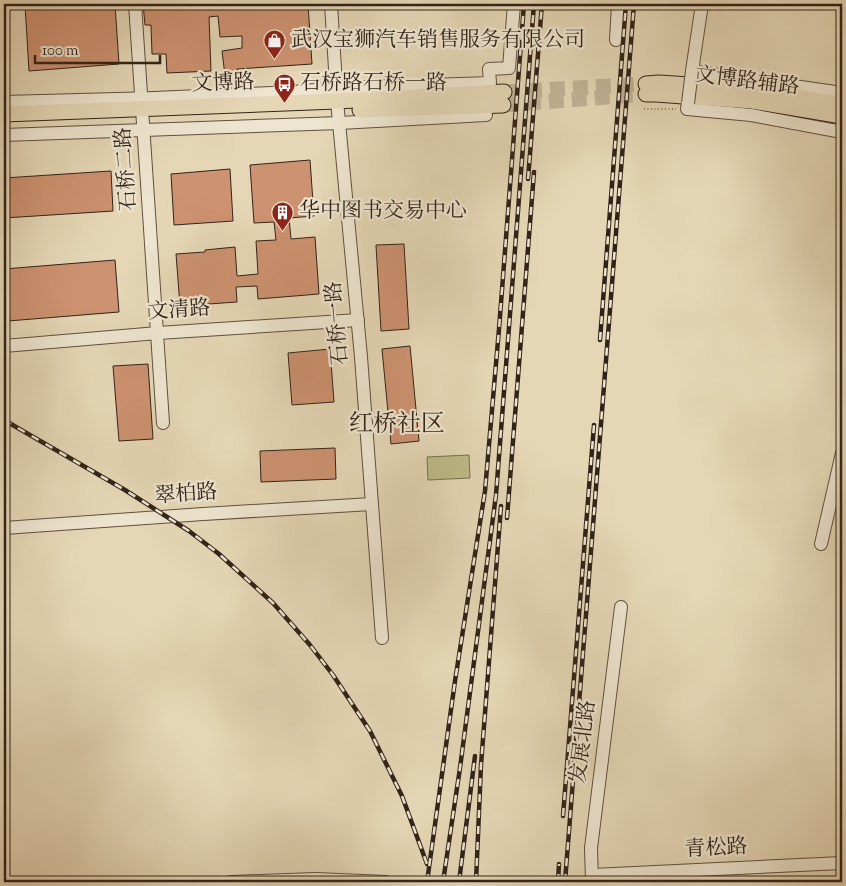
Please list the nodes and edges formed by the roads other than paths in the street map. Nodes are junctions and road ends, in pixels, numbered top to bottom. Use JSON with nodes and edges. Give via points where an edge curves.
{"nodes":[{"id":1,"x":135,"y":4,"type":"edge"},
{"id":2,"x":331,"y":4,"type":"edge"},
{"id":3,"x":514,"y":4,"type":"edge"},
{"id":4,"x":618,"y":4,"type":"edge"},
{"id":5,"x":702,"y":4,"type":"edge"},
{"id":6,"x":616,"y":40,"type":"dead end"},
{"id":7,"x":692,"y":72,"type":"junction"},
{"id":8,"x":842,"y":93,"type":"edge"},
{"id":9,"x":503,"y":98,"type":"tunnel mouth"},
{"id":10,"x":4,"y":102,"type":"edge"},
{"id":11,"x":842,"y":105,"type":"edge"},
{"id":12,"x":338,"y":106,"type":"junction"},
{"id":13,"x":4,"y":114,"type":"edge"},
{"id":14,"x":144,"y":114,"type":"junction"},
{"id":15,"x":486,"y":115,"type":"dead end"},
{"id":16,"x":842,"y":116,"type":"edge"},
{"id":17,"x":4,"y":123,"type":"edge"},
{"id":18,"x":842,"y":132,"type":"edge"},
{"id":19,"x":4,"y":134,"type":"edge"},
{"id":20,"x":358,"y":320,"type":"junction"},
{"id":21,"x":158,"y":332,"type":"junction"},
{"id":22,"x":4,"y":346,"type":"edge"},
{"id":23,"x":163,"y":423,"type":"dead end"},
{"id":24,"x":842,"y":453,"type":"edge"},
{"id":25,"x":372,"y":504,"type":"junction"},
{"id":26,"x":4,"y":528,"type":"edge"},
{"id":27,"x":821,"y":544,"type":"dead end"},
{"id":28,"x":621,"y":607,"type":"dead end"},
{"id":29,"x":382,"y":638,"type":"dead end"},
{"id":30,"x":842,"y":863,"type":"edge"},
{"id":31,"x":592,"y":879,"type":"edge"},
{"id":32,"x":231,"y":882,"type":"edge"},
{"id":33,"x":386,"y":882,"type":"edge"}],
"edges":[{"from":1,"to":14,"type":"street","name":"石桥二路"},
{"from":2,"to":12,"type":"street","name":"石桥一路"},
{"from":3,"to":12,"type":"street","via":[[509,68],[489,69],[490,83]]},
{"from":4,"to":6,"type":"street"},
{"from":5,"to":7,"type":"street"},
{"from":7,"to":8,"type":"street"},
{"from":7,"to":18,"type":"street","bridge":true,"via":[[687,106]]},
{"from":9,"to":12,"type":"main road","name":"文博路"},
{"from":10,"to":14,"type":"street"},
{"from":11,"to":16,"type":"main road","name":"文博路辅路","via":[[751,89],[659,83],[645,96],[656,94],[752,102]]},
{"from":12,"to":14,"type":"main road","name":"文博路"},
{"from":12,"to":14,"type":"street","via":[[294,92]]},
{"from":12,"to":15,"type":"street"},
{"from":12,"to":20,"type":"street","name":"石桥一路"},
{"from":13,"to":14,"type":"main road","name":"文博路"},
{"from":14,"to":17,"type":"main road","name":"文博路"},
{"from":14,"to":19,"type":"street"},
{"from":14,"to":21,"type":"street","name":"石桥二路"},
{"from":20,"to":21,"type":"street","name":"文清路"},
{"from":20,"to":25,"type":"street","name":"石桥一路"},
{"from":21,"to":22,"type":"street","name":"文清路"},
{"from":21,"to":23,"type":"street","name":"石桥二路"},
{"from":24,"to":27,"type":"street"},
{"from":25,"to":26,"type":"street","name":"翠柏路"},
{"from":25,"to":29,"type":"street","name":"石桥一路"},
{"from":28,"to":31,"type":"street","name":"发展北路","via":[[591,848]]},
{"from":30,"to":31,"type":"street","name":"青松路"},
{"from":32,"to":33,"type":"street","via":[[315,879]]}]}
